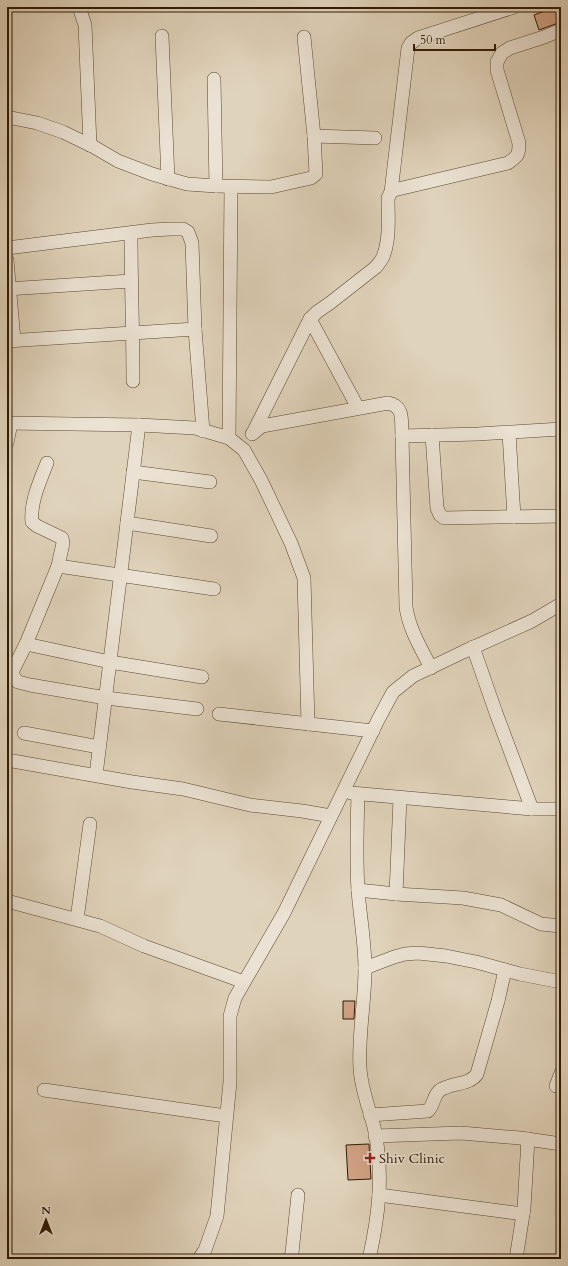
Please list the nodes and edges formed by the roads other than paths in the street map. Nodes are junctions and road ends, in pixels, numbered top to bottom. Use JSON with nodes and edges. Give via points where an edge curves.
{"nodes":[{"id":1,"x":78,"y":7,"type":"edge"},
{"id":2,"x":514,"y":7,"type":"edge"},
{"id":3,"x":561,"y":30,"type":"edge"},
{"id":4,"x":162,"y":36,"type":"dead end"},
{"id":5,"x":304,"y":37,"type":"dead end"},
{"id":6,"x":214,"y":79,"type":"dead end"},
{"id":7,"x":7,"y":117,"type":"edge"},
{"id":8,"x":314,"y":136,"type":"junction"},
{"id":9,"x":375,"y":138,"type":"dead end"},
{"id":10,"x":90,"y":145,"type":"junction"},
{"id":11,"x":168,"y":179,"type":"junction"},
{"id":12,"x":216,"y":186,"type":"junction"},
{"id":13,"x":231,"y":187,"type":"junction"},
{"id":14,"x":391,"y":192,"type":"junction"},
{"id":15,"x":131,"y":233,"type":"junction"},
{"id":16,"x":7,"y":248,"type":"edge"},
{"id":17,"x":7,"y":260,"type":"edge"},
{"id":18,"x":131,"y":280,"type":"junction"},
{"id":19,"x":8,"y":288,"type":"edge"},
{"id":20,"x":310,"y":319,"type":"junction"},
{"id":21,"x":195,"y":329,"type":"junction"},
{"id":22,"x":134,"y":333,"type":"junction"},
{"id":23,"x":11,"y":340,"type":"edge"},
{"id":24,"x":134,"y":380,"type":"dead end"},
{"id":25,"x":358,"y":408,"type":"junction"},
{"id":26,"x":9,"y":423,"type":"edge"},
{"id":27,"x":139,"y":425,"type":"junction"},
{"id":28,"x":561,"y":430,"type":"edge"},
{"id":29,"x":203,"y":431,"type":"junction"},
{"id":30,"x":508,"y":432,"type":"junction"},
{"id":31,"x":253,"y":433,"type":"junction"},
{"id":32,"x":432,"y":435,"type":"junction"},
{"id":33,"x":402,"y":436,"type":"junction"},
{"id":34,"x":228,"y":438,"type":"junction"},
{"id":35,"x":7,"y":442,"type":"edge"},
{"id":36,"x":244,"y":450,"type":"junction"},
{"id":37,"x":47,"y":463,"type":"dead end"},
{"id":38,"x":133,"y":472,"type":"junction"},
{"id":39,"x":210,"y":482,"type":"dead end"},
{"id":40,"x":561,"y":516,"type":"edge"},
{"id":41,"x":514,"y":517,"type":"junction"},
{"id":42,"x":127,"y":522,"type":"junction"},
{"id":43,"x":211,"y":536,"type":"dead end"},
{"id":44,"x":58,"y":566,"type":"junction"},
{"id":45,"x":121,"y":576,"type":"junction"},
{"id":46,"x":214,"y":589,"type":"dead end"},
{"id":47,"x":559,"y":609,"type":"edge"},
{"id":48,"x":26,"y":644,"type":"junction"},
{"id":49,"x":473,"y":647,"type":"junction"},
{"id":50,"x":110,"y":662,"type":"junction"},
{"id":51,"x":431,"y":668,"type":"junction"},
{"id":52,"x":202,"y":676,"type":"dead end"},
{"id":53,"x":106,"y":698,"type":"junction"},
{"id":54,"x":197,"y":709,"type":"dead end"},
{"id":55,"x":219,"y":714,"type":"dead end"},
{"id":56,"x":308,"y":724,"type":"junction"},
{"id":57,"x":373,"y":731,"type":"junction"},
{"id":58,"x":24,"y":733,"type":"dead end"},
{"id":59,"x":99,"y":747,"type":"junction"},
{"id":60,"x":7,"y":760,"type":"edge"},
{"id":61,"x":96,"y":775,"type":"junction"},
{"id":62,"x":343,"y":792,"type":"junction"},
{"id":63,"x":358,"y":794,"type":"junction"},
{"id":64,"x":400,"y":798,"type":"junction"},
{"id":65,"x":532,"y":809,"type":"junction"},
{"id":66,"x":561,"y":809,"type":"edge"},
{"id":67,"x":331,"y":816,"type":"junction"},
{"id":68,"x":90,"y":824,"type":"dead end"},
{"id":69,"x":358,"y":890,"type":"junction"},
{"id":70,"x":396,"y":894,"type":"junction"},
{"id":71,"x":7,"y":901,"type":"edge"},
{"id":72,"x":77,"y":919,"type":"junction"},
{"id":73,"x":561,"y":926,"type":"edge"},
{"id":74,"x":365,"y":968,"type":"junction"},
{"id":75,"x":505,"y":970,"type":"junction"},
{"id":76,"x":244,"y":982,"type":"junction"},
{"id":77,"x":561,"y":982,"type":"edge"},
{"id":78,"x":561,"y":1073,"type":"edge"},
{"id":79,"x":556,"y":1086,"type":"dead end"},
{"id":80,"x":44,"y":1090,"type":"dead end"},
{"id":81,"x":370,"y":1115,"type":"junction"},
{"id":82,"x":226,"y":1116,"type":"junction"},
{"id":83,"x":376,"y":1136,"type":"junction"},
{"id":84,"x":528,"y":1139,"type":"junction"},
{"id":85,"x":561,"y":1144,"type":"edge"},
{"id":86,"x":298,"y":1195,"type":"dead end"},
{"id":87,"x":380,"y":1195,"type":"junction"},
{"id":88,"x":523,"y":1214,"type":"junction"},
{"id":89,"x":200,"y":1259,"type":"edge"},
{"id":90,"x":290,"y":1259,"type":"edge"},
{"id":91,"x":369,"y":1259,"type":"edge"},
{"id":92,"x":516,"y":1259,"type":"edge"}],
"edges":[{"from":1,"to":10,"type":"street","via":[[85,25]]},
{"from":2,"to":14,"type":"street","via":[[418,38],[411,43],[408,48]]},
{"from":3,"to":14,"type":"street","via":[[510,48],[502,53],[497,62],[497,70],[519,143],[516,158],[508,163]]},
{"from":4,"to":11,"type":"street"},
{"from":5,"to":8,"type":"street"},
{"from":6,"to":12,"type":"street"},
{"from":7,"to":10,"type":"street","via":[[37,123]]},
{"from":8,"to":9,"type":"street"},
{"from":8,"to":13,"type":"street","via":[[314,176],[271,187]]},
{"from":10,"to":11,"type":"street","via":[[118,162]]},
{"from":11,"to":12,"type":"street","via":[[187,184]]},
{"from":12,"to":13,"type":"street"},
{"from":13,"to":34,"type":"street"},
{"from":14,"to":20,"type":"street","via":[[388,198],[387,243],[382,260]]},
{"from":15,"to":16,"type":"street"},
{"from":15,"to":18,"type":"street"},
{"from":15,"to":21,"type":"street","via":[[170,229],[183,229],[188,232],[192,243]]},
{"from":17,"to":19,"type":"street"},
{"from":18,"to":19,"type":"street"},
{"from":18,"to":22,"type":"street"},
{"from":19,"to":23,"type":"street"},
{"from":20,"to":25,"type":"street"},
{"from":20,"to":31,"type":"street"},
{"from":21,"to":22,"type":"street"},
{"from":21,"to":29,"type":"street"},
{"from":22,"to":23,"type":"street"},
{"from":22,"to":24,"type":"street"},
{"from":25,"to":31,"type":"street","via":[[262,426]]},
{"from":25,"to":33,"type":"street","via":[[388,403],[396,406],[401,412]]},
{"from":26,"to":27,"type":"street"},
{"from":26,"to":35,"type":"street"},
{"from":27,"to":29,"type":"street","via":[[195,428]]},
{"from":27,"to":38,"type":"street"},
{"from":28,"to":30,"type":"street"},
{"from":29,"to":34,"type":"street"},
{"from":30,"to":32,"type":"street"},
{"from":30,"to":41,"type":"street"},
{"from":31,"to":36,"type":"street"},
{"from":32,"to":33,"type":"street"},
{"from":32,"to":41,"type":"street","via":[[437,508],[440,515],[447,519]]},
{"from":33,"to":51,"type":"street","via":[[407,617]]},
{"from":34,"to":36,"type":"street"},
{"from":36,"to":56,"type":"street","via":[[291,543],[304,578]]},
{"from":37,"to":44,"type":"street","via":[[34,502],[32,522],[62,538]]},
{"from":38,"to":39,"type":"street"},
{"from":38,"to":42,"type":"street"},
{"from":40,"to":41,"type":"street"},
{"from":42,"to":43,"type":"street"},
{"from":42,"to":45,"type":"street"},
{"from":44,"to":45,"type":"street"},
{"from":44,"to":48,"type":"street"},
{"from":45,"to":46,"type":"street"},
{"from":45,"to":50,"type":"street"},
{"from":47,"to":49,"type":"street"},
{"from":48,"to":50,"type":"street"},
{"from":48,"to":53,"type":"street","via":[[13,670],[13,676],[18,682]]},
{"from":49,"to":51,"type":"street"},
{"from":49,"to":65,"type":"street"},
{"from":50,"to":52,"type":"street"},
{"from":50,"to":53,"type":"street"},
{"from":51,"to":57,"type":"street","via":[[413,676],[393,692]]},
{"from":53,"to":54,"type":"street"},
{"from":53,"to":59,"type":"street"},
{"from":55,"to":56,"type":"street"},
{"from":56,"to":57,"type":"street"},
{"from":57,"to":62,"type":"street"},
{"from":58,"to":59,"type":"street"},
{"from":59,"to":61,"type":"street"},
{"from":60,"to":61,"type":"street"},
{"from":61,"to":67,"type":"street","via":[[183,789],[250,804]]},
{"from":62,"to":63,"type":"street"},
{"from":62,"to":67,"type":"street"},
{"from":63,"to":64,"type":"street"},
{"from":63,"to":69,"type":"street"},
{"from":64,"to":65,"type":"street"},
{"from":64,"to":70,"type":"street"},
{"from":65,"to":66,"type":"street"},
{"from":67,"to":76,"type":"street","via":[[284,913]]},
{"from":68,"to":72,"type":"street"},
{"from":69,"to":70,"type":"street"},
{"from":69,"to":74,"type":"street"},
{"from":70,"to":73,"type":"street","via":[[463,898],[501,905],[536,923]]},
{"from":71,"to":72,"type":"street"},
{"from":72,"to":76,"type":"street"},
{"from":74,"to":75,"type":"street","via":[[405,954],[418,953],[446,956]]},
{"from":74,"to":81,"type":"street","via":[[360,1070]]},
{"from":75,"to":77,"type":"street"},
{"from":75,"to":81,"type":"street","via":[[477,1074],[468,1081],[439,1091],[428,1111]]},
{"from":76,"to":82,"type":"street","via":[[235,998],[230,1016],[230,1082]]},
{"from":78,"to":79,"type":"street"},
{"from":80,"to":82,"type":"street"},
{"from":81,"to":83,"type":"street"},
{"from":82,"to":89,"type":"street","via":[[217,1216]]},
{"from":83,"to":84,"type":"street","via":[[461,1133]]},
{"from":83,"to":87,"type":"street"},
{"from":84,"to":85,"type":"street"},
{"from":84,"to":88,"type":"street"},
{"from":86,"to":90,"type":"street"},
{"from":87,"to":88,"type":"street"},
{"from":87,"to":91,"type":"street"},
{"from":88,"to":92,"type":"street"}]}
